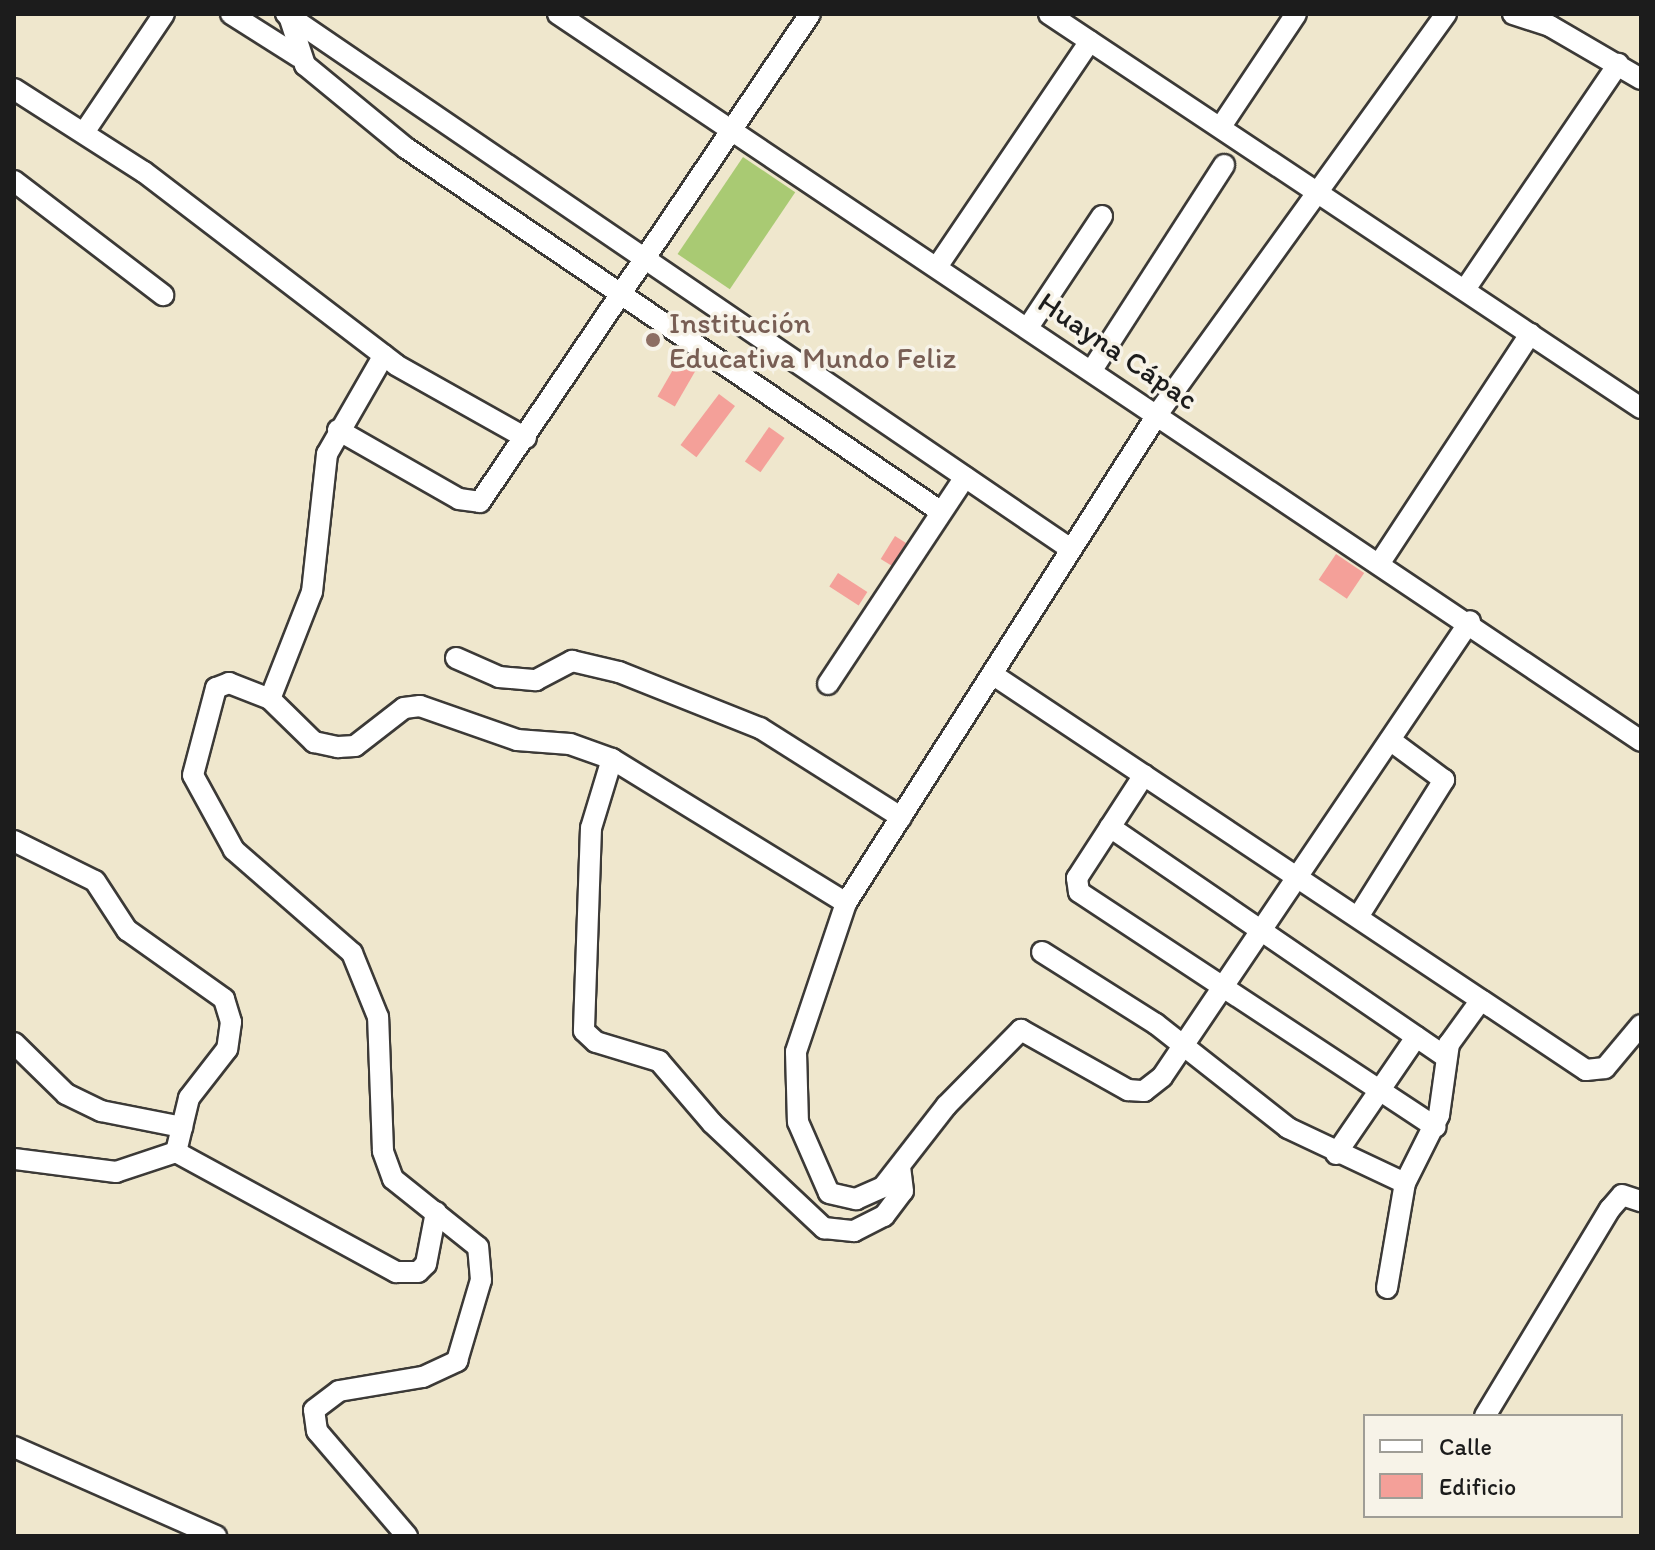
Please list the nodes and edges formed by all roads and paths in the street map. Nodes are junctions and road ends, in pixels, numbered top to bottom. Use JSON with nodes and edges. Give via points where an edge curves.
{"nodes":[{"id":1,"x":164,"y":14,"type":"edge"},
{"id":2,"x":231,"y":14,"type":"edge"},
{"id":3,"x":810,"y":14,"type":"edge"},
{"id":4,"x":1049,"y":14,"type":"edge"},
{"id":5,"x":1296,"y":14,"type":"edge"},
{"id":6,"x":1446,"y":14,"type":"edge"},
{"id":7,"x":1513,"y":14,"type":"edge"},
{"id":8,"x":288,"y":15,"type":"edge"},
{"id":9,"x":565,"y":16,"type":"edge"},
{"id":10,"x":1077,"y":21,"type":"edge"},
{"id":11,"x":1090,"y":41,"type":"junction"},
{"id":12,"x":299,"y":57,"type":"junction"},
{"id":13,"x":1618,"y":64,"type":"junction"},
{"id":14,"x":1641,"y":79,"type":"edge"},
{"id":15,"x":14,"y":89,"type":"edge"},
{"id":16,"x":1222,"y":125,"type":"junction"},
{"id":17,"x":731,"y":130,"type":"junction"},
{"id":18,"x":85,"y":131,"type":"junction"},
{"id":19,"x":1224,"y":165,"type":"dead end"},
{"id":20,"x":14,"y":181,"type":"edge"},
{"id":21,"x":1316,"y":191,"type":"junction"},
{"id":22,"x":1102,"y":216,"type":"dead end"},
{"id":23,"x":642,"y":263,"type":"junction"},
{"id":24,"x":939,"y":264,"type":"junction"},
{"id":25,"x":1466,"y":288,"type":"junction"},
{"id":26,"x":623,"y":291,"type":"junction"},
{"id":27,"x":163,"y":295,"type":"dead end"},
{"id":28,"x":1029,"y":326,"type":"junction"},
{"id":29,"x":1530,"y":334,"type":"junction"},
{"id":30,"x":384,"y":355,"type":"junction"},
{"id":31,"x":1092,"y":370,"type":"junction"},
{"id":32,"x":1638,"y":401,"type":"edge"},
{"id":33,"x":1157,"y":415,"type":"junction"},
{"id":34,"x":338,"y":430,"type":"junction"},
{"id":35,"x":526,"y":438,"type":"junction"},
{"id":36,"x":965,"y":477,"type":"junction"},
{"id":37,"x":940,"y":511,"type":"junction"},
{"id":38,"x":1069,"y":548,"type":"junction"},
{"id":39,"x":1381,"y":561,"type":"junction"},
{"id":40,"x":1470,"y":621,"type":"junction"},
{"id":41,"x":456,"y":658,"type":"dead end"},
{"id":42,"x":992,"y":674,"type":"junction"},
{"id":43,"x":828,"y":684,"type":"dead end"},
{"id":44,"x":270,"y":699,"type":"junction"},
{"id":45,"x":1390,"y":740,"type":"junction"},
{"id":46,"x":1641,"y":741,"type":"edge"},
{"id":47,"x":612,"y":759,"type":"junction"},
{"id":48,"x":1144,"y":775,"type":"junction"},
{"id":49,"x":901,"y":817,"type":"junction"},
{"id":50,"x":1110,"y":827,"type":"junction"},
{"id":51,"x":14,"y":841,"type":"edge"},
{"id":52,"x":1298,"y":877,"type":"junction"},
{"id":53,"x":846,"y":903,"type":"junction"},
{"id":54,"x":1358,"y":917,"type":"junction"},
{"id":55,"x":1263,"y":929,"type":"junction"},
{"id":56,"x":1042,"y":952,"type":"dead end"},
{"id":57,"x":1224,"y":986,"type":"junction"},
{"id":58,"x":1481,"y":1000,"type":"junction"},
{"id":59,"x":1416,"y":1037,"type":"junction"},
{"id":60,"x":1638,"y":1037,"type":"edge"},
{"id":61,"x":14,"y":1043,"type":"edge"},
{"id":62,"x":1184,"y":1045,"type":"junction"},
{"id":63,"x":1446,"y":1057,"type":"junction"},
{"id":64,"x":1380,"y":1090,"type":"junction"},
{"id":65,"x":182,"y":1127,"type":"junction"},
{"id":66,"x":1435,"y":1127,"type":"junction"},
{"id":67,"x":176,"y":1152,"type":"junction"},
{"id":68,"x":1336,"y":1154,"type":"junction"},
{"id":69,"x":14,"y":1159,"type":"edge"},
{"id":70,"x":900,"y":1166,"type":"junction"},
{"id":71,"x":1405,"y":1183,"type":"junction"},
{"id":72,"x":1641,"y":1201,"type":"edge"},
{"id":73,"x":436,"y":1212,"type":"junction"},
{"id":74,"x":1387,"y":1288,"type":"dead end"},
{"id":75,"x":1486,"y":1414,"type":"edge"},
{"id":76,"x":14,"y":1447,"type":"edge"},
{"id":77,"x":216,"y":1536,"type":"edge"},
{"id":78,"x":407,"y":1536,"type":"edge"}],
"edges":[{"from":1,"to":18,"type":"street"},
{"from":2,"to":12,"type":"street"},
{"from":3,"to":17,"type":"street"},
{"from":4,"to":10,"type":"street"},
{"from":5,"to":16,"type":"street"},
{"from":6,"to":21,"type":"street"},
{"from":7,"to":13,"type":"street"},
{"from":8,"to":12,"type":"street"},
{"from":8,"to":23,"type":"street"},
{"from":9,"to":17,"type":"street","name":"Huayna Cápac"},
{"from":10,"to":11,"type":"street"},
{"from":11,"to":16,"type":"street"},
{"from":11,"to":24,"type":"street"},
{"from":12,"to":26,"type":"street","via":[[406,148]]},
{"from":13,"to":14,"type":"street"},
{"from":13,"to":25,"type":"street"},
{"from":15,"to":18,"type":"street"},
{"from":16,"to":21,"type":"street"},
{"from":17,"to":23,"type":"street"},
{"from":17,"to":24,"type":"street","name":"Huayna Cápac"},
{"from":18,"to":30,"type":"street"},
{"from":19,"to":31,"type":"street"},
{"from":20,"to":27,"type":"street"},
{"from":21,"to":25,"type":"street"},
{"from":21,"to":33,"type":"street"},
{"from":22,"to":28,"type":"street"},
{"from":23,"to":26,"type":"street"},
{"from":23,"to":36,"type":"street"},
{"from":24,"to":28,"type":"street","name":"Huayna Cápac"},
{"from":25,"to":29,"type":"street"},
{"from":26,"to":35,"type":"street"},
{"from":26,"to":37,"type":"street"},
{"from":28,"to":31,"type":"street","name":"Huayna Cápac"},
{"from":29,"to":32,"type":"street"},
{"from":29,"to":39,"type":"street"},
{"from":30,"to":34,"type":"street"},
{"from":30,"to":35,"type":"street"},
{"from":31,"to":33,"type":"street","name":"Huayna Cápac"},
{"from":33,"to":38,"type":"street"},
{"from":33,"to":39,"type":"street","name":"Huayna Cápac"},
{"from":34,"to":35,"type":"street","via":[[471,502],[480,502]]},
{"from":34,"to":44,"type":"street","via":[[319,482],[312,592]]},
{"from":36,"to":37,"type":"street"},
{"from":36,"to":38,"type":"street"},
{"from":37,"to":43,"type":"street"},
{"from":38,"to":42,"type":"street"},
{"from":39,"to":40,"type":"street","name":"Huayna Cápac"},
{"from":40,"to":45,"type":"street"},
{"from":40,"to":46,"type":"street","name":"Huayna Cápac"},
{"from":41,"to":49,"type":"street","via":[[499,677],[536,680],[583,660],[673,691],[760,728]]},
{"from":42,"to":48,"type":"street"},
{"from":42,"to":49,"type":"street"},
{"from":44,"to":47,"type":"street","via":[[314,742],[338,747],[355,746],[404,708],[420,706],[464,726],[570,744]]},
{"from":44,"to":73,"type":"street","via":[[229,683],[216,688],[193,775],[234,850],[352,953],[378,1017],[383,1151],[393,1179]]},
{"from":45,"to":52,"type":"street"},
{"from":45,"to":54,"type":"street","via":[[1444,780]]},
{"from":47,"to":53,"type":"street"},
{"from":47,"to":70,"type":"street","via":[[591,828],[584,1031],[596,1042],[659,1061],[712,1123],[824,1228],[854,1231],[884,1216],[903,1191]]},
{"from":48,"to":50,"type":"street"},
{"from":48,"to":52,"type":"street"},
{"from":49,"to":53,"type":"street"},
{"from":50,"to":55,"type":"street"},
{"from":50,"to":57,"type":"street","via":[[1077,878],[1079,892]]},
{"from":51,"to":65,"type":"street","via":[[95,881],[127,930],[224,999],[231,1022],[227,1049],[189,1098]]},
{"from":52,"to":54,"type":"street"},
{"from":52,"to":55,"type":"street"},
{"from":53,"to":70,"type":"street","via":[[796,1052],[798,1122],[829,1193],[871,1195]]},
{"from":54,"to":58,"type":"street"},
{"from":55,"to":57,"type":"street"},
{"from":55,"to":59,"type":"street"},
{"from":56,"to":62,"type":"street"},
{"from":57,"to":62,"type":"street"},
{"from":57,"to":64,"type":"street"},
{"from":58,"to":60,"type":"street","via":[[1586,1070],[1605,1068]]},
{"from":58,"to":63,"type":"street","via":[[1462,1019]]},
{"from":59,"to":63,"type":"street"},
{"from":59,"to":64,"type":"street"},
{"from":61,"to":65,"type":"street","via":[[66,1094],[101,1111]]},
{"from":62,"to":68,"type":"street","via":[[1259,1109]]},
{"from":62,"to":70,"type":"street","via":[[1162,1077],[1136,1091],[1069,1061],[1029,1032],[1015,1033]]},
{"from":63,"to":66,"type":"street"},
{"from":64,"to":66,"type":"street"},
{"from":64,"to":68,"type":"street"},
{"from":65,"to":67,"type":"street"},
{"from":66,"to":71,"type":"street"},
{"from":67,"to":69,"type":"street","via":[[116,1172]]},
{"from":67,"to":73,"type":"street","via":[[396,1272],[418,1272],[426,1264]]},
{"from":68,"to":71,"type":"street"},
{"from":71,"to":74,"type":"street"},
{"from":72,"to":75,"type":"street","via":[[1622,1195],[1610,1209]]},
{"from":73,"to":78,"type":"street","via":[[478,1247],[481,1280],[457,1361],[423,1377],[330,1395],[313,1417],[342,1465]]},
{"from":76,"to":77,"type":"street"}]}
